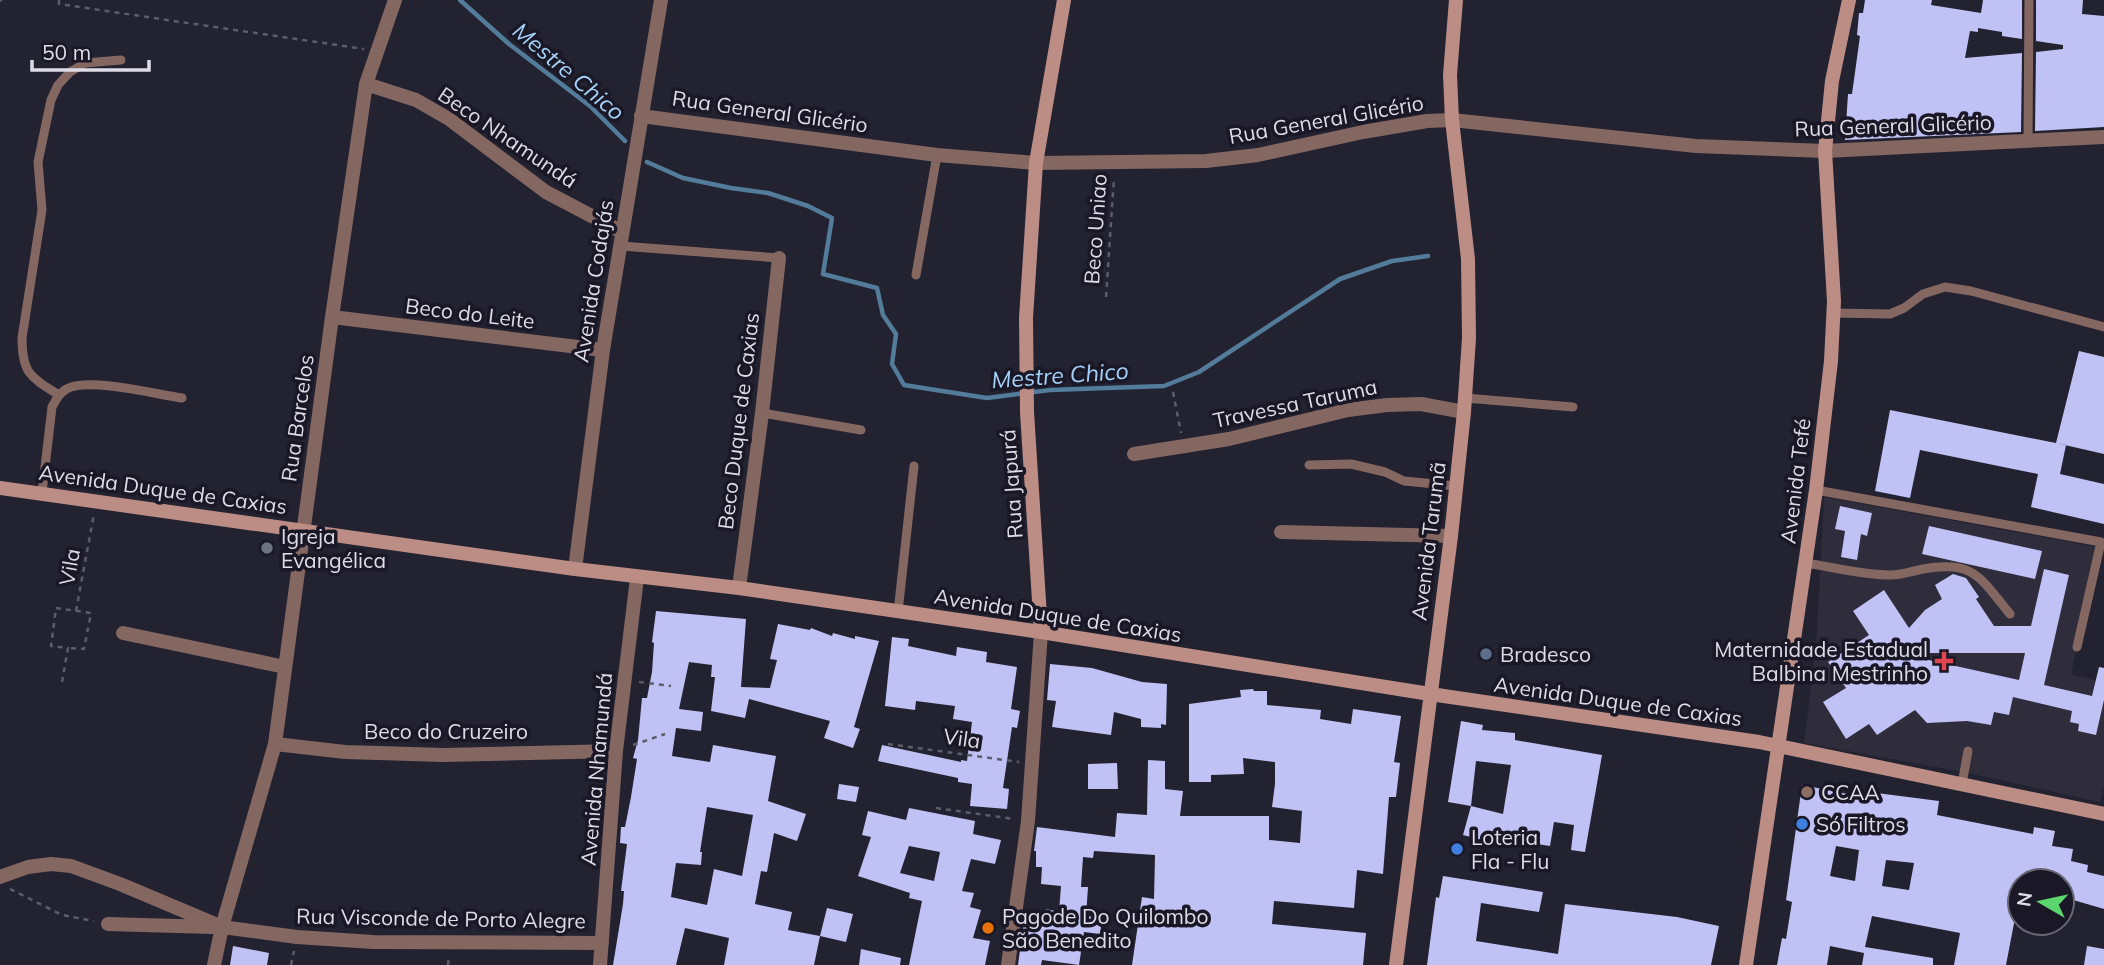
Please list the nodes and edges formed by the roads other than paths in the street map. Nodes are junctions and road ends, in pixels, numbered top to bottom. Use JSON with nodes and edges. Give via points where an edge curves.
{"nodes":[{"id":1,"x":395,"y":0,"type":"edge"},
{"id":2,"x":662,"y":0,"type":"edge"},
{"id":3,"x":1063,"y":0,"type":"edge"},
{"id":4,"x":1456,"y":0,"type":"edge"},
{"id":5,"x":1849,"y":0,"type":"edge"},
{"id":6,"x":2029,"y":0,"type":"edge"},
{"id":7,"x":121,"y":60,"type":"dead end"},
{"id":8,"x":366,"y":84,"type":"junction"},
{"id":9,"x":641,"y":116,"type":"junction"},
{"id":10,"x":1452,"y":120,"type":"junction"},
{"id":11,"x":2104,"y":137,"type":"edge"},
{"id":12,"x":2028,"y":141,"type":"junction"},
{"id":13,"x":1825,"y":151,"type":"junction"},
{"id":14,"x":937,"y":155,"type":"junction"},
{"id":15,"x":1035,"y":163,"type":"junction"},
{"id":16,"x":622,"y":239,"type":"junction"},
{"id":17,"x":779,"y":258,"type":"joint"},
{"id":18,"x":916,"y":275,"type":"dead end"},
{"id":19,"x":1833,"y":313,"type":"junction"},
{"id":20,"x":332,"y":317,"type":"junction"},
{"id":21,"x":2104,"y":327,"type":"edge"},
{"id":22,"x":603,"y":350,"type":"junction"},
{"id":23,"x":59,"y":395,"type":"junction"},
{"id":24,"x":182,"y":398,"type":"dead end"},
{"id":25,"x":1465,"y":405,"type":"junction"},
{"id":26,"x":1573,"y":407,"type":"dead end"},
{"id":27,"x":762,"y":413,"type":"junction"},
{"id":28,"x":861,"y":430,"type":"dead end"},
{"id":29,"x":1134,"y":454,"type":"dead end"},
{"id":30,"x":1309,"y":465,"type":"dead end"},
{"id":31,"x":914,"y":466,"type":"dead end"},
{"id":32,"x":1456,"y":486,"type":"junction"},
{"id":33,"x":0,"y":488,"type":"edge"},
{"id":34,"x":1816,"y":490,"type":"junction"},
{"id":35,"x":42,"y":494,"type":"junction"},
{"id":36,"x":303,"y":530,"type":"junction"},
{"id":37,"x":1281,"y":532,"type":"dead end"},
{"id":38,"x":1451,"y":536,"type":"junction"},
{"id":39,"x":1805,"y":563,"type":"junction"},
{"id":40,"x":575,"y":569,"type":"junction"},
{"id":41,"x":637,"y":578,"type":"junction"},
{"id":42,"x":739,"y":588,"type":"junction"},
{"id":43,"x":898,"y":612,"type":"junction"},
{"id":44,"x":2010,"y":614,"type":"dead end"},
{"id":45,"x":1041,"y":632,"type":"junction"},
{"id":46,"x":123,"y":634,"type":"dead end"},
{"id":47,"x":2077,"y":647,"type":"dead end"},
{"id":48,"x":285,"y":667,"type":"junction"},
{"id":49,"x":1430,"y":694,"type":"junction"},
{"id":50,"x":275,"y":744,"type":"junction"},
{"id":51,"x":1779,"y":746,"type":"junction"},
{"id":52,"x":616,"y":751,"type":"junction"},
{"id":53,"x":1968,"y":751,"type":"dead end"},
{"id":54,"x":1962,"y":784,"type":"junction"},
{"id":55,"x":2104,"y":814,"type":"edge"},
{"id":56,"x":0,"y":877,"type":"edge"},
{"id":57,"x":108,"y":924,"type":"road end"},
{"id":58,"x":222,"y":927,"type":"junction"},
{"id":59,"x":602,"y":943,"type":"junction"},
{"id":60,"x":214,"y":965,"type":"edge"},
{"id":61,"x":600,"y":965,"type":"edge"},
{"id":62,"x":1008,"y":965,"type":"edge"},
{"id":63,"x":1396,"y":965,"type":"edge"},
{"id":64,"x":1746,"y":965,"type":"edge"}],
"edges":[{"from":1,"to":8,"type":"street","name":"Rua Barcelos"},
{"from":2,"to":9,"type":"street","name":"Avenida Codajás"},
{"from":3,"to":15,"type":"street","name":"Rua Japurá"},
{"from":4,"to":10,"type":"street","name":"Avenida Tarumã"},
{"from":5,"to":13,"type":"street","name":"Avenida Tefé","via":[[1832,81]]},
{"from":6,"to":12,"type":"lane"},
{"from":7,"to":23,"type":"lane","via":[[85,64],[70,72],[51,100],[41,142],[38,180],[42,210],[22,355],[32,378]]},
{"from":8,"to":16,"type":"street","name":"Beco Nhamundá","via":[[416,100],[449,119],[546,192]]},
{"from":8,"to":20,"type":"street","name":"Rua Barcelos"},
{"from":9,"to":14,"type":"street","name":"Rua General Glicério"},
{"from":9,"to":16,"type":"street","name":"Avenida Codajás"},
{"from":10,"to":13,"type":"street","name":"Rua General Glicério","via":[[1696,146]]},
{"from":10,"to":15,"type":"street","name":"Rua General Glicério","via":[[1206,161]]},
{"from":10,"to":25,"type":"street","name":"Avenida Tarumã","via":[[1468,259]]},
{"from":11,"to":12,"type":"street","name":"Rua General Glicério"},
{"from":12,"to":13,"type":"street","name":"Rua General Glicério"},
{"from":13,"to":19,"type":"street","name":"Avenida Tefé"},
{"from":14,"to":15,"type":"street","name":"Rua General Glicério"},
{"from":14,"to":18,"type":"lane"},
{"from":15,"to":45,"type":"street","name":"Rua Japurá","via":[[1026,318],[1027,412]]},
{"from":16,"to":17,"type":"lane"},
{"from":16,"to":22,"type":"street","name":"Avenida Codajás"},
{"from":17,"to":27,"type":"street","name":"Beco Duque de Caxias"},
{"from":19,"to":21,"type":"lane","via":[[1890,313],[1945,287]]},
{"from":19,"to":34,"type":"street","name":"Avenida Tefé"},
{"from":20,"to":22,"type":"street","name":"Beco do Leite"},
{"from":20,"to":36,"type":"street","name":"Rua Barcelos"},
{"from":22,"to":40,"type":"street","name":"Avenida Codajás"},
{"from":23,"to":24,"type":"lane","via":[[68,387],[89,385]]},
{"from":23,"to":35,"type":"lane","via":[[52,407]]},
{"from":25,"to":26,"type":"lane"},
{"from":25,"to":29,"type":"street","name":"Travessa Taruma","via":[[1348,410],[1229,439]]},
{"from":25,"to":32,"type":"street","name":"Avenida Tarumã"},
{"from":27,"to":28,"type":"lane"},
{"from":27,"to":42,"type":"street","name":"Beco Duque de Caxias"},
{"from":30,"to":32,"type":"lane","via":[[1351,464],[1404,481]]},
{"from":31,"to":43,"type":"lane"},
{"from":32,"to":38,"type":"street","name":"Avenida Tarumã"},
{"from":33,"to":35,"type":"street","name":"Avenida Duque de Caxias"},
{"from":34,"to":39,"type":"street","name":"Avenida Tefé"},
{"from":34,"to":47,"type":"lane","via":[[2101,542]]},
{"from":35,"to":36,"type":"street","name":"Avenida Duque de Caxias"},
{"from":36,"to":40,"type":"street","name":"Avenida Duque de Caxias"},
{"from":36,"to":48,"type":"street","name":"Rua Barcelos"},
{"from":37,"to":38,"type":"street"},
{"from":38,"to":49,"type":"street","name":"Avenida Tarumã"},
{"from":39,"to":44,"type":"lane","via":[[1892,575],[1926,568],[1965,568],[1976,574]]},
{"from":39,"to":51,"type":"street","name":"Avenida Tefé"},
{"from":40,"to":41,"type":"street","name":"Avenida Duque de Caxias"},
{"from":41,"to":42,"type":"street","name":"Avenida Duque de Caxias"},
{"from":41,"to":52,"type":"street","name":"Avenida Nhamundá"},
{"from":42,"to":43,"type":"street","name":"Avenida Duque de Caxias"},
{"from":43,"to":45,"type":"street","name":"Avenida Duque de Caxias"},
{"from":45,"to":49,"type":"street","name":"Avenida Duque de Caxias"},
{"from":45,"to":62,"type":"street","name":"Rua Japurá","via":[[1028,821]]},
{"from":46,"to":48,"type":"street"},
{"from":48,"to":50,"type":"street","name":"Rua Barcelos"},
{"from":49,"to":51,"type":"street","name":"Avenida Duque de Caxias"},
{"from":49,"to":63,"type":"street","name":"Avenida Tarumã"},
{"from":50,"to":52,"type":"street","name":"Beco do Cruzeiro","via":[[444,755]]},
{"from":50,"to":58,"type":"street","name":"Rua Barcelos"},
{"from":51,"to":54,"type":"street","name":"Avenida Duque de Caxias"},
{"from":51,"to":64,"type":"street","name":"Avenida Tefé"},
{"from":52,"to":59,"type":"street","name":"Avenida Nhamundá"},
{"from":53,"to":54,"type":"lane"},
{"from":54,"to":55,"type":"street","name":"Avenida Duque de Caxias"},
{"from":56,"to":58,"type":"street","name":"Rua Visconde de Porto Alegre","via":[[28,867],[71,866]]},
{"from":57,"to":58,"type":"street"},
{"from":58,"to":59,"type":"street","name":"Rua Visconde de Porto Alegre","via":[[373,942]]},
{"from":58,"to":60,"type":"street","name":"Rua Barcelos"},
{"from":59,"to":61,"type":"street","name":"Avenida Nhamundá"}]}
